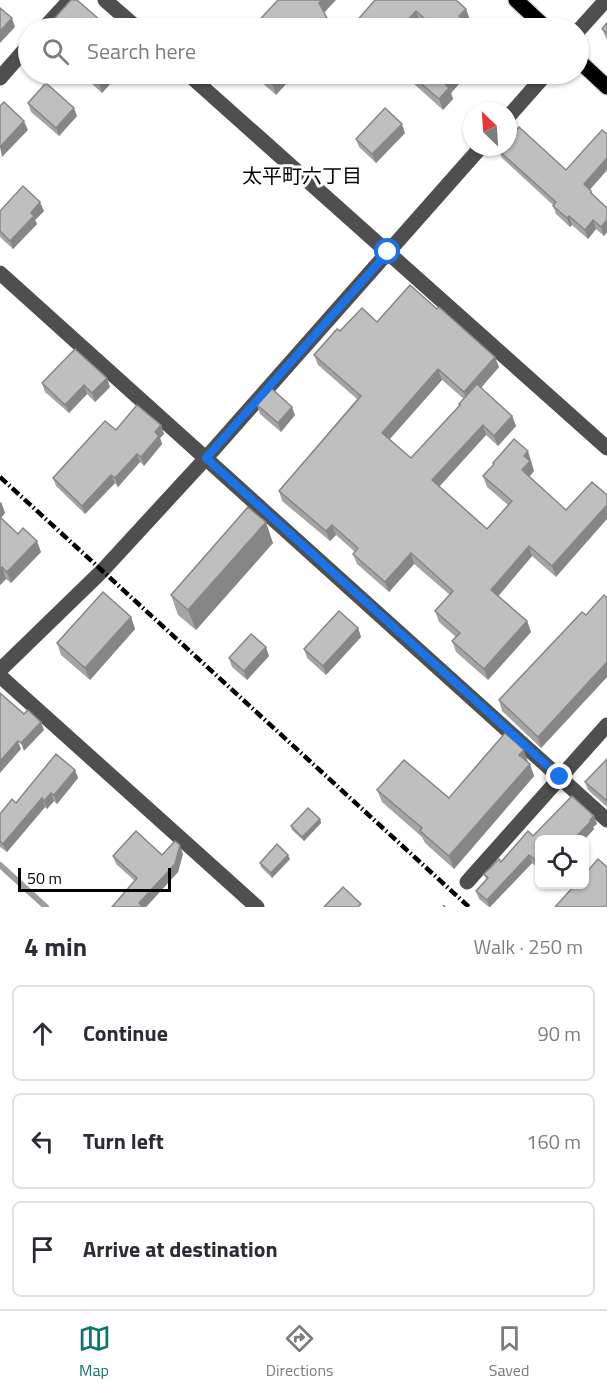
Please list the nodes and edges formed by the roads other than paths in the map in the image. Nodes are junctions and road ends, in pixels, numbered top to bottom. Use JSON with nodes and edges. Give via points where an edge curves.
{"nodes":[{"id":1,"x":70,"y":0,"type":"edge"},
{"id":2,"x":105,"y":0,"type":"edge"},
{"id":3,"x":516,"y":0,"type":"edge"},
{"id":4,"x":606,"y":0,"type":"edge"},
{"id":5,"x":53,"y":18,"type":"edge"},
{"id":6,"x":126,"y":18,"type":"edge"},
{"id":7,"x":535,"y":18,"type":"edge"},
{"id":8,"x":589,"y":20,"type":"edge"},
{"id":9,"x":18,"y":57,"type":"edge"},
{"id":10,"x":589,"y":70,"type":"edge"},
{"id":11,"x":0,"y":78,"type":"edge"},
{"id":12,"x":199,"y":84,"type":"edge"},
{"id":13,"x":537,"y":84,"type":"edge"},
{"id":14,"x":607,"y":87,"type":"edge"},
{"id":15,"x":517,"y":107,"type":"edge"},
{"id":16,"x":473,"y":156,"type":"edge"},
{"id":17,"x":388,"y":252,"type":"junction"},
{"id":18,"x":0,"y":273,"type":"edge"},
{"id":19,"x":607,"y":448,"type":"edge"},
{"id":20,"x":206,"y":458,"type":"junction"},
{"id":21,"x":0,"y":670,"type":"edge"},
{"id":22,"x":0,"y":676,"type":"edge"},
{"id":23,"x":607,"y":725,"type":"edge"},
{"id":24,"x":560,"y":777,"type":"junction"},
{"id":25,"x":607,"y":820,"type":"edge"},
{"id":26,"x":467,"y":882,"type":"dead end"},
{"id":27,"x":258,"y":907,"type":"edge"}],
"edges":[{"from":1,"to":5,"type":"street"},
{"from":2,"to":6,"type":"street"},
{"from":3,"to":7,"type":"main road"},
{"from":4,"to":8,"type":"street"},
{"from":9,"to":11,"type":"street"},
{"from":10,"to":14,"type":"main road"},
{"from":12,"to":17,"type":"street"},
{"from":13,"to":15,"type":"street"},
{"from":16,"to":17,"type":"street"},
{"from":17,"to":19,"type":"street"},
{"from":17,"to":20,"type":"street"},
{"from":18,"to":20,"type":"street"},
{"from":20,"to":21,"type":"street","via":[[102,571]]},
{"from":20,"to":24,"type":"street"},
{"from":22,"to":27,"type":"street"},
{"from":23,"to":24,"type":"street"},
{"from":24,"to":25,"type":"street"},
{"from":24,"to":26,"type":"street"}]}
